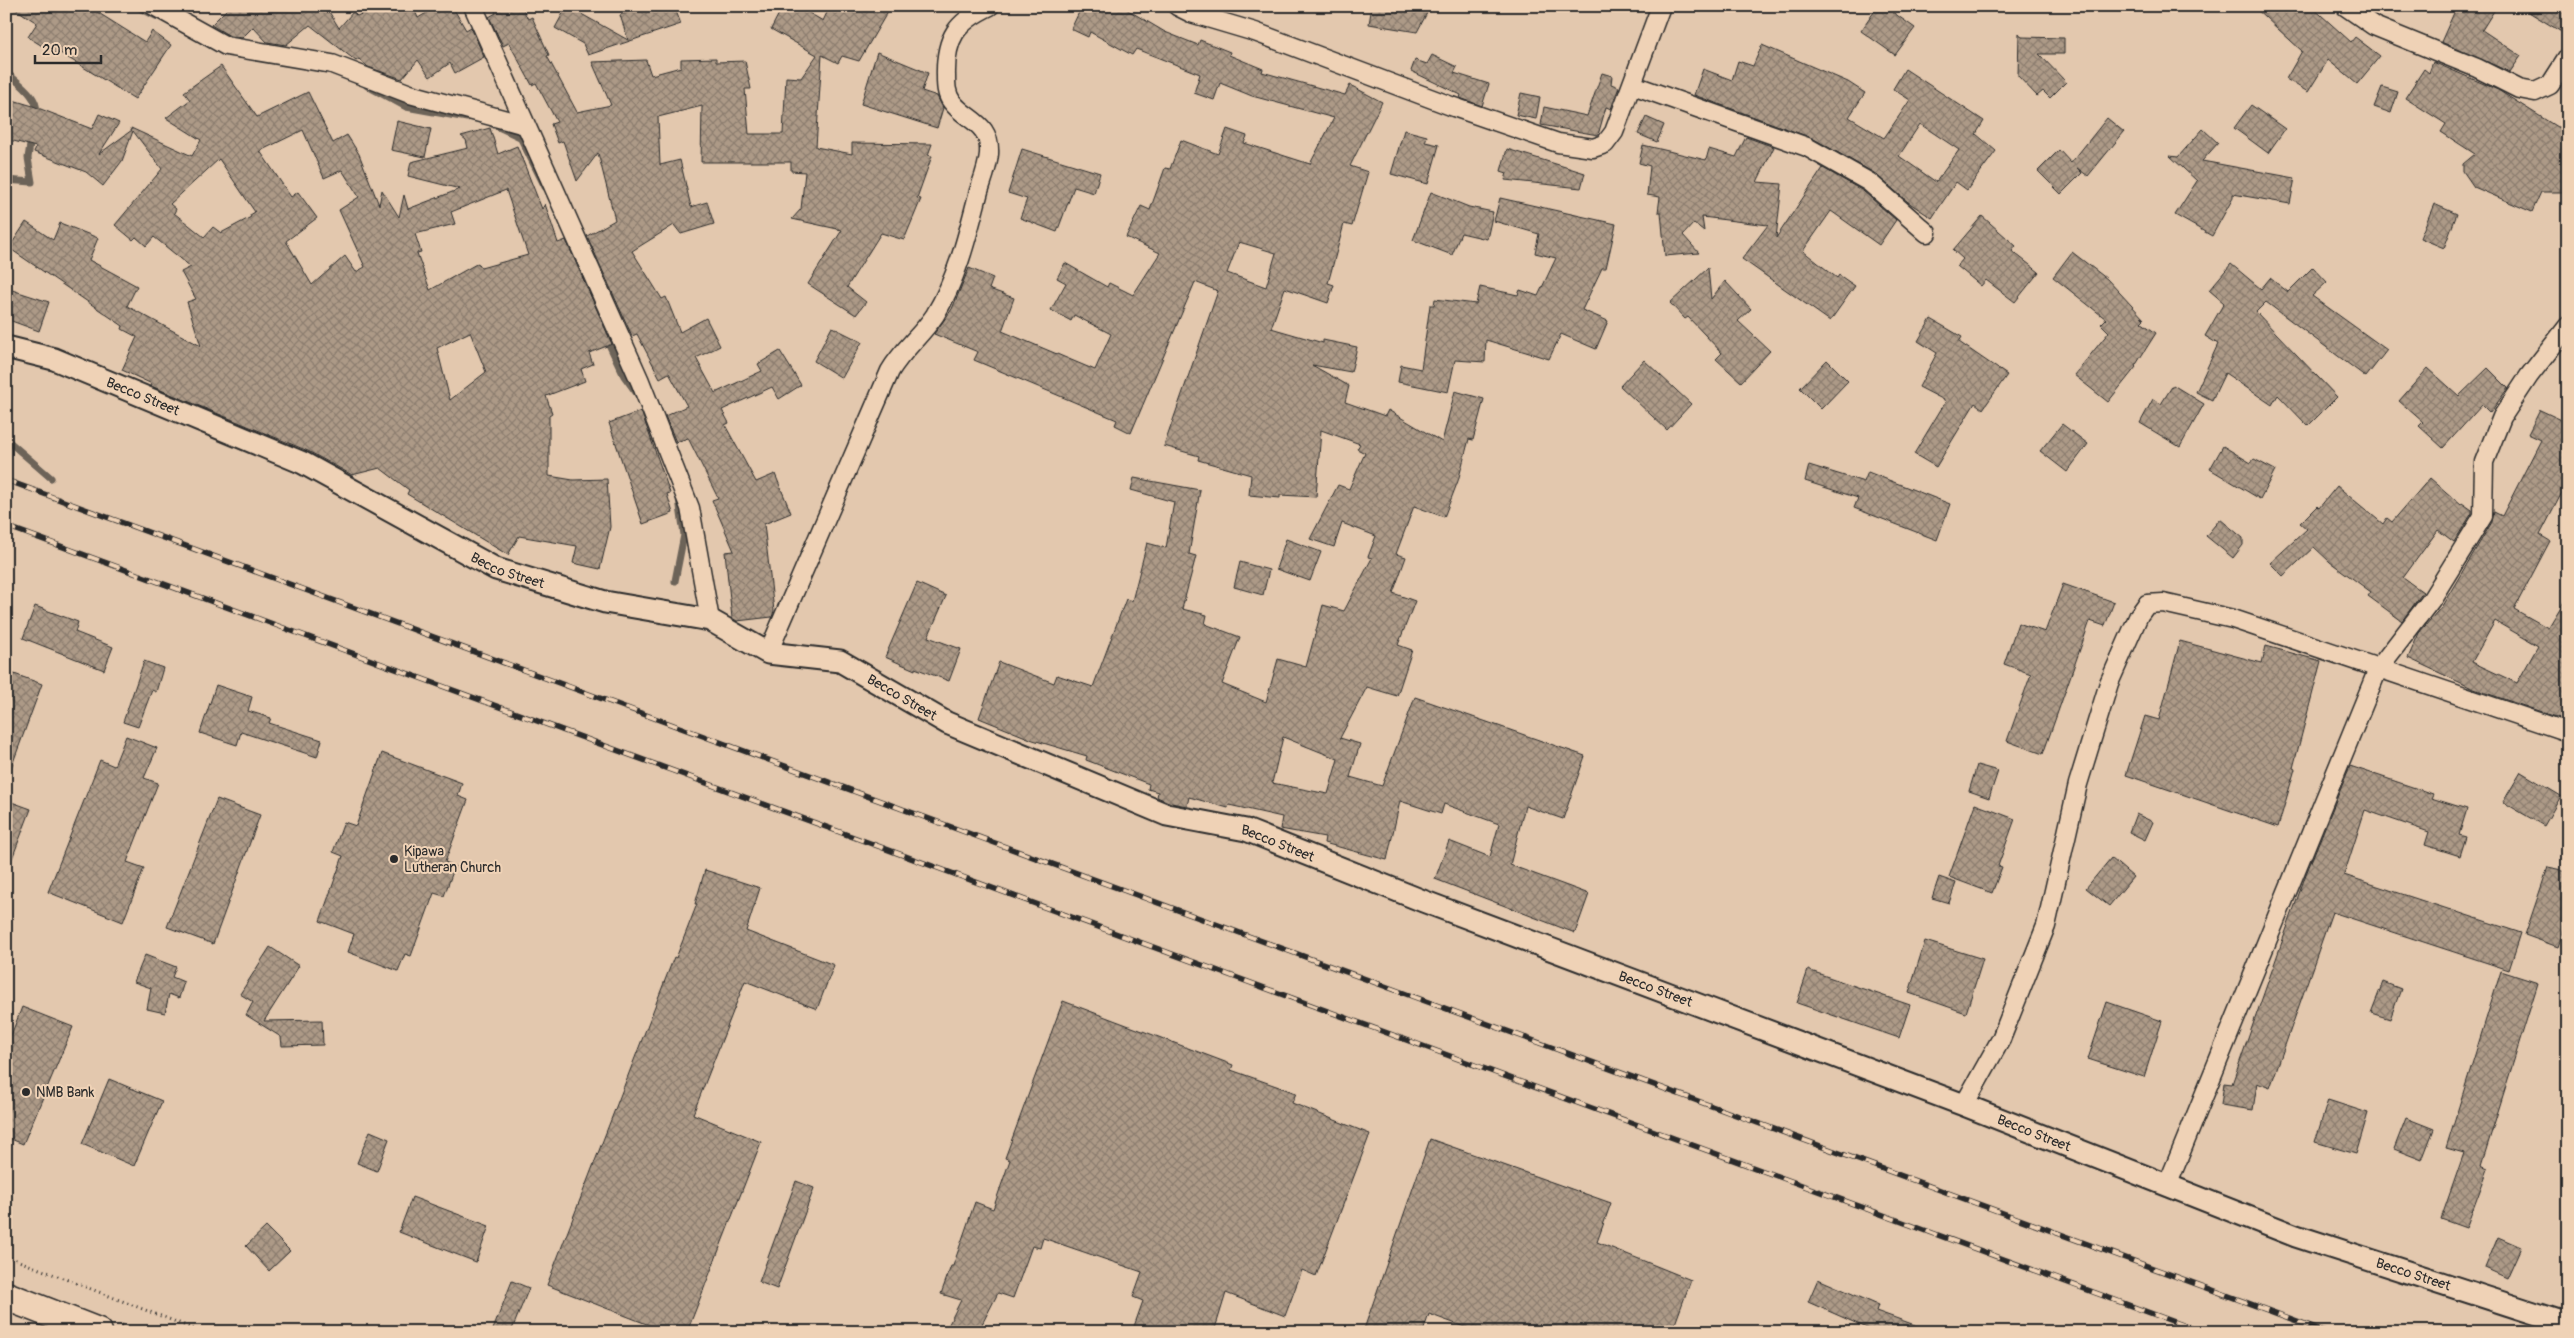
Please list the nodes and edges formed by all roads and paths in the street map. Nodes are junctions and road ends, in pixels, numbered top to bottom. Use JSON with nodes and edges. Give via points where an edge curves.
{"nodes":[{"id":1,"x":154,"y":6,"type":"edge"},
{"id":2,"x":473,"y":6,"type":"edge"},
{"id":3,"x":990,"y":6,"type":"edge"},
{"id":4,"x":1177,"y":6,"type":"edge"},
{"id":5,"x":1661,"y":6,"type":"edge"},
{"id":6,"x":2345,"y":6,"type":"edge"},
{"id":7,"x":2568,"y":57,"type":"edge"},
{"id":8,"x":1633,"y":85,"type":"junction"},
{"id":9,"x":525,"y":125,"type":"junction"},
{"id":10,"x":1927,"y":233,"type":"dead end"},
{"id":11,"x":2568,"y":326,"type":"edge"},
{"id":12,"x":6,"y":347,"type":"edge"},
{"id":13,"x":710,"y":620,"type":"junction"},
{"id":14,"x":768,"y":653,"type":"junction"},
{"id":15,"x":2378,"y":669,"type":"junction"},
{"id":16,"x":2568,"y":732,"type":"edge"},
{"id":17,"x":1964,"y":1105,"type":"junction"},
{"id":18,"x":2166,"y":1186,"type":"junction"},
{"id":19,"x":6,"y":1256,"type":"edge"},
{"id":20,"x":6,"y":1296,"type":"edge"},
{"id":21,"x":2568,"y":1324,"type":"edge"},
{"id":22,"x":98,"y":1332,"type":"edge"},
{"id":23,"x":202,"y":1332,"type":"edge"}],
"edges":[{"from":1,"to":9,"type":"street","via":[[226,46],[332,64],[410,94]]},
{"from":2,"to":9,"type":"street"},
{"from":3,"to":14,"type":"street","via":[[970,16],[954,30],[946,57],[946,89],[950,100],[975,119],[986,135],[989,154],[962,258],[935,314],[890,371]]},
{"from":4,"to":8,"type":"street","via":[[1558,143],[1593,148],[1605,144],[1614,132]]},
{"from":5,"to":8,"type":"street"},
{"from":6,"to":7,"type":"street","via":[[2374,26],[2477,68],[2519,89],[2535,92],[2550,85]]},
{"from":8,"to":10,"type":"street","via":[[1807,147],[1869,182]]},
{"from":9,"to":13,"type":"street","via":[[640,381],[690,508]]},
{"from":11,"to":15,"type":"street","via":[[2528,376],[2502,417],[2484,462],[2483,516],[2431,600]]},
{"from":12,"to":13,"type":"street","name":"Becco Street","via":[[54,359],[303,463],[496,569],[604,602]]},
{"from":13,"to":14,"type":"street","name":"Becco Street"},
{"from":14,"to":17,"type":"street","name":"Becco Street","via":[[840,661],[947,722],[1167,815],[1246,830],[1432,904]]},
{"from":15,"to":16,"type":"street"},
{"from":15,"to":17,"type":"street","via":[[2233,619],[2163,603],[2147,604],[2109,683],[2078,784],[2046,926],[2001,1039]]},
{"from":15,"to":18,"type":"street"},
{"from":17,"to":18,"type":"street","name":"Becco Street"},
{"from":18,"to":21,"type":"street","name":"Becco Street","via":[[2296,1236]]},
{"from":19,"to":23,"type":"path"},
{"from":20,"to":22,"type":"highway"}]}
